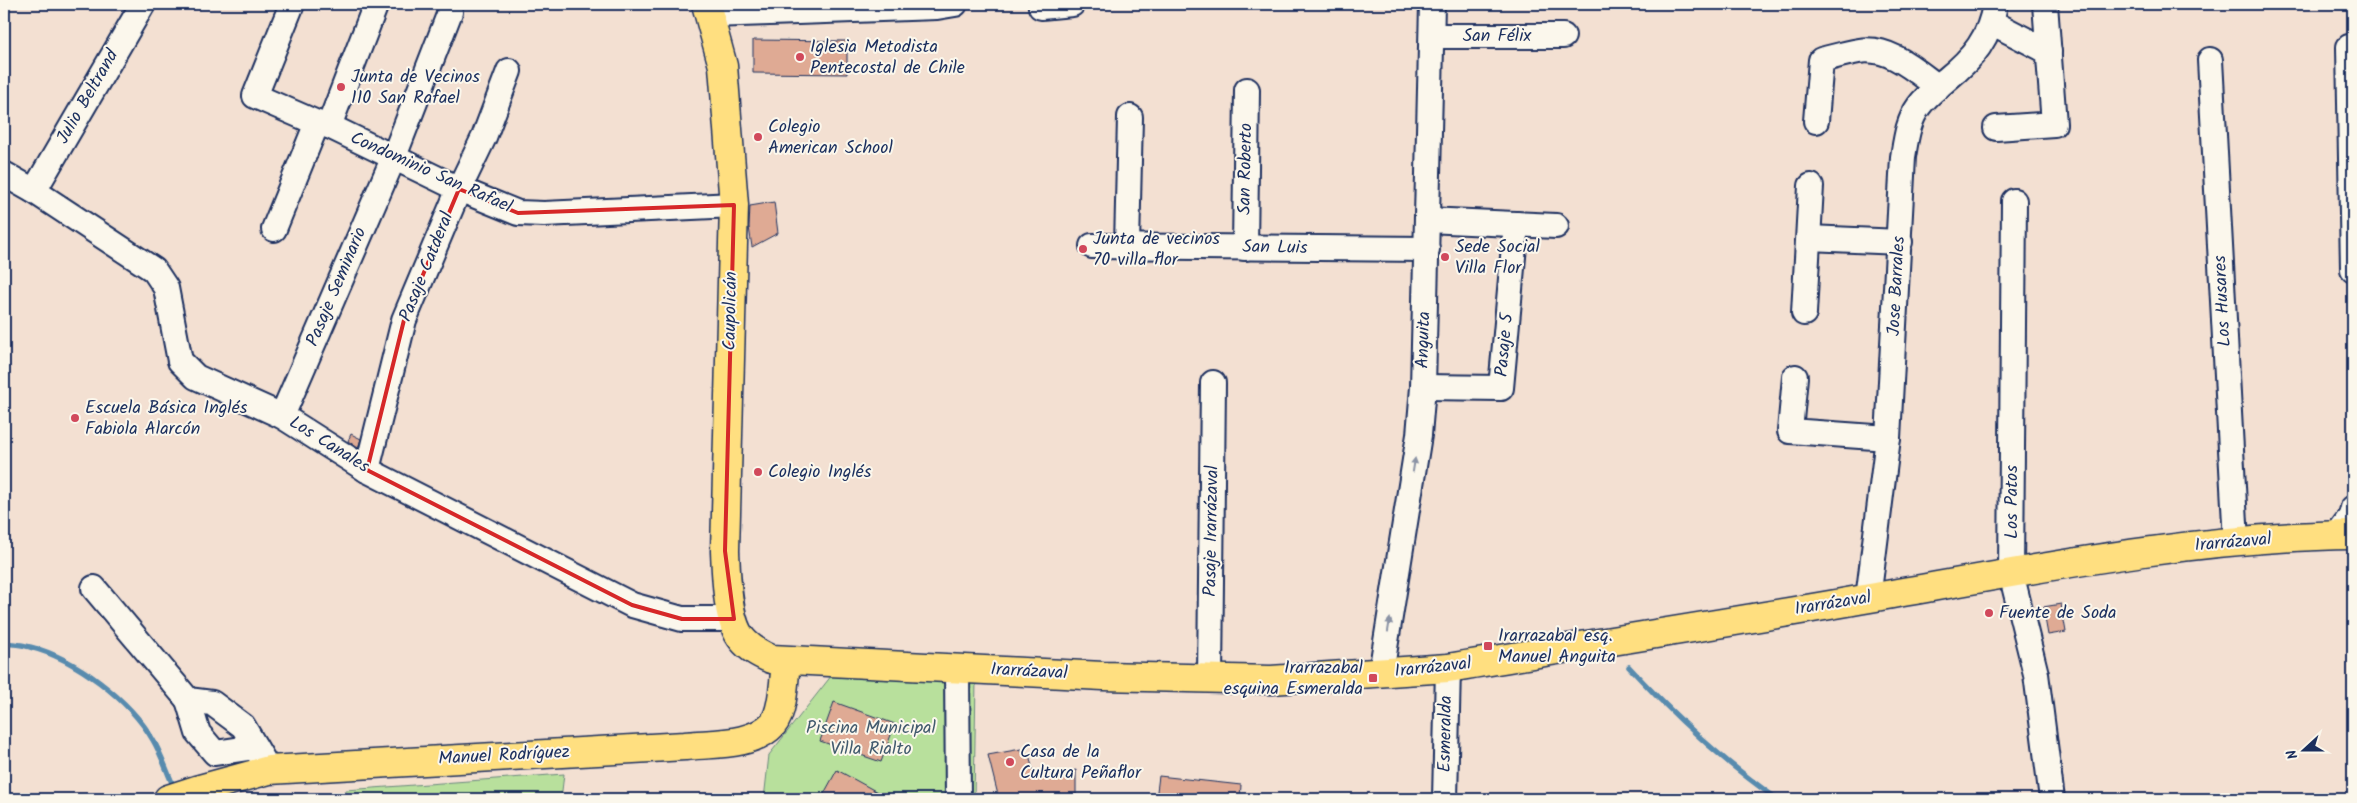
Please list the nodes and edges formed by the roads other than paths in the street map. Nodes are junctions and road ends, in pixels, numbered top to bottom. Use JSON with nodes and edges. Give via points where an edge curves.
{"nodes":[{"id":1,"x":143,"y":4,"type":"edge"},
{"id":2,"x":292,"y":4,"type":"edge"},
{"id":3,"x":376,"y":4,"type":"edge"},
{"id":4,"x":954,"y":4,"type":"edge"},
{"id":5,"x":1072,"y":4,"type":"edge"},
{"id":6,"x":1432,"y":4,"type":"edge"},
{"id":7,"x":2045,"y":4,"type":"edge"},
{"id":8,"x":1041,"y":7,"type":"dead end"},
{"id":9,"x":708,"y":9,"type":"edge"},
{"id":10,"x":450,"y":12,"type":"dead end"},
{"id":11,"x":1994,"y":13,"type":"edge"},
{"id":12,"x":1432,"y":36,"type":"junction"},
{"id":13,"x":1562,"y":36,"type":"dead end"},
{"id":14,"x":2349,"y":47,"type":"dead end"},
{"id":15,"x":2049,"y":52,"type":"junction"},
{"id":16,"x":2210,"y":60,"type":"dead end"},
{"id":17,"x":509,"y":71,"type":"dead end"},
{"id":18,"x":1938,"y":87,"type":"junction"},
{"id":19,"x":1247,"y":90,"type":"dead end"},
{"id":20,"x":1130,"y":117,"type":"dead end"},
{"id":21,"x":1816,"y":121,"type":"dead end"},
{"id":22,"x":323,"y":124,"type":"junction"},
{"id":23,"x":1996,"y":128,"type":"dead end"},
{"id":24,"x":393,"y":158,"type":"junction"},
{"id":25,"x":4,"y":174,"type":"edge"},
{"id":26,"x":1812,"y":186,"type":"dead end"},
{"id":27,"x":459,"y":190,"type":"junction"},
{"id":28,"x":34,"y":191,"type":"junction"},
{"id":29,"x":2014,"y":201,"type":"dead end"},
{"id":30,"x":734,"y":205,"type":"junction"},
{"id":31,"x":1427,"y":220,"type":"junction"},
{"id":32,"x":1516,"y":224,"type":"junction"},
{"id":33,"x":1556,"y":226,"type":"dead end"},
{"id":34,"x":274,"y":228,"type":"dead end"},
{"id":35,"x":1809,"y":238,"type":"junction"},
{"id":36,"x":1900,"y":242,"type":"junction"},
{"id":37,"x":1092,"y":246,"type":"dead end"},
{"id":38,"x":1127,"y":246,"type":"junction"},
{"id":39,"x":1245,"y":248,"type":"junction"},
{"id":40,"x":1427,"y":249,"type":"junction"},
{"id":41,"x":2353,"y":269,"type":"edge"},
{"id":42,"x":1804,"y":313,"type":"dead end"},
{"id":43,"x":1423,"y":377,"type":"junction"},
{"id":44,"x":1795,"y":377,"type":"dead end"},
{"id":45,"x":1213,"y":383,"type":"dead end"},
{"id":46,"x":282,"y":416,"type":"junction"},
{"id":47,"x":1888,"y":438,"type":"junction"},
{"id":48,"x":367,"y":470,"type":"junction"},
{"id":49,"x":2353,"y":508,"type":"edge"},
{"id":50,"x":2345,"y":535,"type":"edge"},
{"id":51,"x":2236,"y":542,"type":"junction"},
{"id":52,"x":2011,"y":573,"type":"junction"},
{"id":53,"x":94,"y":588,"type":"dead end"},
{"id":54,"x":1868,"y":599,"type":"junction"},
{"id":55,"x":734,"y":619,"type":"junction"},
{"id":56,"x":786,"y":661,"type":"junction"},
{"id":57,"x":1448,"y":668,"type":"junction"},
{"id":58,"x":957,"y":669,"type":"junction"},
{"id":59,"x":1381,"y":673,"type":"junction"},
{"id":60,"x":1210,"y":679,"type":"junction"},
{"id":61,"x":188,"y":700,"type":"junction"},
{"id":62,"x":254,"y":747,"type":"junction"},
{"id":63,"x":269,"y":770,"type":"junction"},
{"id":64,"x":168,"y":799,"type":"edge"},
{"id":65,"x":958,"y":799,"type":"edge"},
{"id":66,"x":1445,"y":799,"type":"edge"},
{"id":67,"x":2052,"y":799,"type":"edge"}],
"edges":[{"from":1,"to":28,"type":"street","name":"Julio Beltrand"},
{"from":2,"to":22,"type":"street","name":"Condominio San Rafael","via":[[255,96]]},
{"from":3,"to":22,"type":"street"},
{"from":4,"to":9,"type":"street","via":[[937,7]]},
{"from":5,"to":8,"type":"street"},
{"from":6,"to":12,"type":"street","name":"Anguita"},
{"from":7,"to":15,"type":"street"},
{"from":9,"to":30,"type":"main road","name":"Caupolicán","via":[[723,66]]},
{"from":10,"to":24,"type":"street","name":"Pasaje Seminario"},
{"from":11,"to":15,"type":"street"},
{"from":11,"to":18,"type":"street","name":"Jose Barrales","via":[[1979,48]]},
{"from":12,"to":13,"type":"street","name":"San Félix"},
{"from":12,"to":31,"type":"street","name":"Anguita"},
{"from":14,"to":41,"type":"street"},
{"from":15,"to":23,"type":"street","via":[[2054,124]]},
{"from":16,"to":51,"type":"street","name":"Los Husares"},
{"from":17,"to":27,"type":"street","name":"Pasaje Catderal","via":[[484,137]]},
{"from":18,"to":21,"type":"street","via":[[1883,52],[1860,50],[1821,60]]},
{"from":18,"to":36,"type":"street","name":"Jose Barrales","via":[[1919,105],[1908,129],[1903,157]]},
{"from":19,"to":39,"type":"street","name":"San Roberto"},
{"from":20,"to":38,"type":"street"},
{"from":22,"to":24,"type":"street","name":"Condominio San Rafael"},
{"from":22,"to":34,"type":"street"},
{"from":24,"to":27,"type":"street","name":"Condominio San Rafael"},
{"from":24,"to":46,"type":"street","name":"Pasaje Seminario"},
{"from":25,"to":28,"type":"street","name":"Los Canales"},
{"from":26,"to":35,"type":"street"},
{"from":27,"to":30,"type":"street","name":"Condominio San Rafael","via":[[518,212],[544,214]]},
{"from":27,"to":48,"type":"street","name":"Pasaje Catderal","via":[[404,320]]},
{"from":28,"to":46,"type":"street","name":"Los Canales","via":[[154,270],[166,288],[180,361],[196,377]]},
{"from":29,"to":52,"type":"street","name":"Los Patos"},
{"from":30,"to":55,"type":"main road","name":"Caupolicán","via":[[725,551]]},
{"from":31,"to":32,"type":"street"},
{"from":31,"to":40,"type":"street","name":"Anguita"},
{"from":32,"to":33,"type":"street"},
{"from":32,"to":43,"type":"street","name":"Pasaje 5","via":[[1501,388]]},
{"from":35,"to":36,"type":"street"},
{"from":35,"to":42,"type":"street"},
{"from":36,"to":47,"type":"street","name":"Jose Barrales"},
{"from":37,"to":38,"type":"street","name":"San Luis"},
{"from":38,"to":39,"type":"street","name":"San Luis"},
{"from":39,"to":40,"type":"street","name":"San Luis"},
{"from":40,"to":43,"type":"street","name":"Anguita"},
{"from":59,"to":43,"type":"street","name":"Anguita","one_way":true,"via":[[1419,435]]},
{"from":44,"to":47,"type":"street","via":[[1790,431]]},
{"from":45,"to":60,"type":"street","name":"Pasaje Irarrázaval"},
{"from":46,"to":48,"type":"street","name":"Los Canales"},
{"from":47,"to":54,"type":"street","name":"Jose Barrales"},
{"from":48,"to":55,"type":"street","name":"Los Canales","via":[[632,605],[682,619]]},
{"from":49,"to":50,"type":"street"},
{"from":50,"to":51,"type":"main road","name":"Irarrázaval"},
{"from":51,"to":52,"type":"main road","name":"Irarrázaval","via":[[2115,554]]},
{"from":52,"to":54,"type":"main road","name":"Irarrázaval"},
{"from":52,"to":67,"type":"street","name":"Los Patos","via":[[2036,674]]},
{"from":53,"to":61,"type":"street"},
{"from":54,"to":57,"type":"main road","name":"Irarrázaval"},
{"from":55,"to":56,"type":"main road","name":"Irarrázaval","via":[[740,638],[754,651],[771,659]]},
{"from":56,"to":58,"type":"main road","name":"Irarrázaval"},
{"from":56,"to":63,"type":"main road","name":"Manuel Rodríguez","via":[[782,700],[774,723],[756,737],[685,746]]},
{"from":57,"to":59,"type":"main road","name":"Irarrázaval"},
{"from":57,"to":66,"type":"street","name":"Esmeralda"},
{"from":58,"to":60,"type":"main road","name":"Irarrázaval"},
{"from":58,"to":65,"type":"street"},
{"from":59,"to":60,"type":"main road","name":"Irarrázaval","via":[[1271,680]]},
{"from":61,"to":62,"type":"street","via":[[212,703],[243,726]]},
{"from":61,"to":62,"type":"street","via":[[198,732],[215,753]]},
{"from":62,"to":63,"type":"street"},
{"from":63,"to":64,"type":"main road","name":"Manuel Rodríguez"}]}
